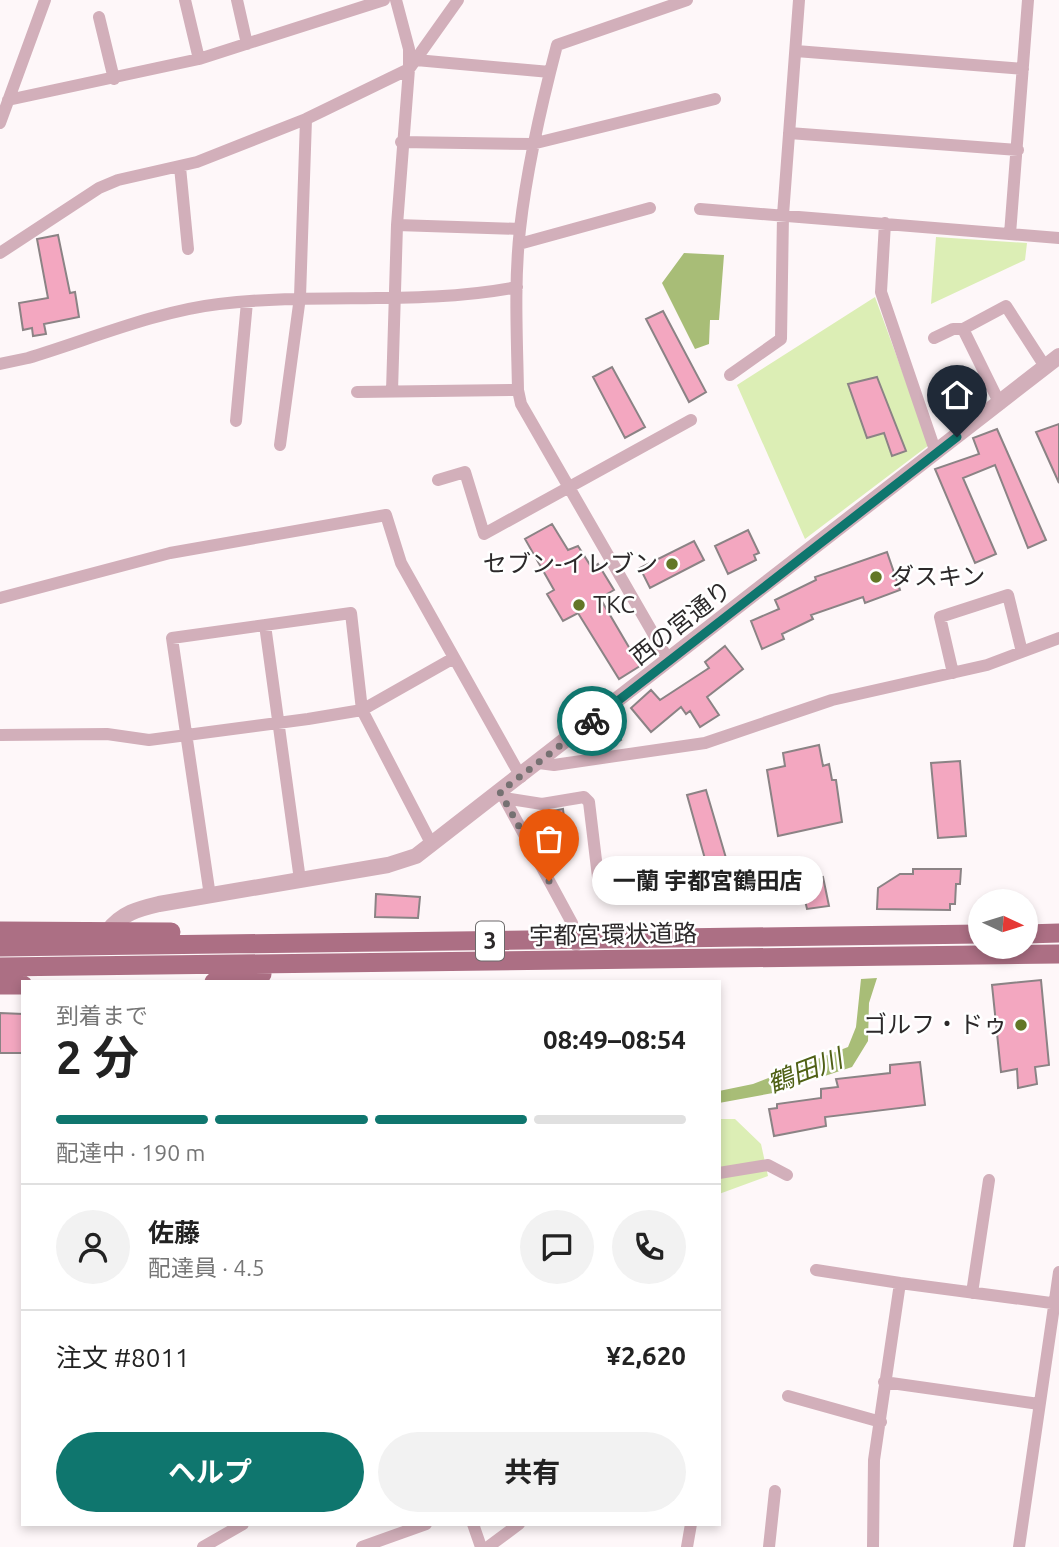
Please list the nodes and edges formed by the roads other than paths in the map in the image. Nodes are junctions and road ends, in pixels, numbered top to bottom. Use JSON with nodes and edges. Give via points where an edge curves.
{"nodes":[{"id":1,"x":44,"y":0,"type":"edge"},
{"id":2,"x":185,"y":0,"type":"edge"},
{"id":3,"x":237,"y":0,"type":"edge"},
{"id":4,"x":384,"y":0,"type":"edge"},
{"id":5,"x":396,"y":0,"type":"edge"},
{"id":6,"x":458,"y":0,"type":"edge"},
{"id":7,"x":687,"y":0,"type":"edge"},
{"id":8,"x":799,"y":0,"type":"edge"},
{"id":9,"x":1028,"y":0,"type":"edge"},
{"id":10,"x":99,"y":17,"type":"dead end"},
{"id":11,"x":247,"y":44,"type":"junction"},
{"id":12,"x":796,"y":51,"type":"junction"},
{"id":13,"x":199,"y":59,"type":"junction"},
{"id":14,"x":413,"y":65,"type":"junction"},
{"id":15,"x":1023,"y":69,"type":"junction"},
{"id":16,"x":550,"y":72,"type":"junction"},
{"id":17,"x":114,"y":79,"type":"junction"},
{"id":18,"x":715,"y":99,"type":"dead end"},
{"id":19,"x":8,"y":100,"type":"junction"},
{"id":20,"x":306,"y":119,"type":"junction"},
{"id":21,"x":0,"y":123,"type":"edge"},
{"id":22,"x":789,"y":133,"type":"junction"},
{"id":23,"x":401,"y":142,"type":"junction"},
{"id":24,"x":532,"y":145,"type":"junction"},
{"id":25,"x":1018,"y":150,"type":"junction"},
{"id":26,"x":180,"y":167,"type":"junction"},
{"id":27,"x":650,"y":208,"type":"dead end"},
{"id":28,"x":700,"y":209,"type":"dead end"},
{"id":29,"x":783,"y":215,"type":"junction"},
{"id":30,"x":885,"y":223,"type":"junction"},
{"id":31,"x":397,"y":225,"type":"junction"},
{"id":32,"x":520,"y":229,"type":"junction"},
{"id":33,"x":1010,"y":234,"type":"junction"},
{"id":34,"x":1059,"y":238,"type":"edge"},
{"id":35,"x":519,"y":244,"type":"junction"},
{"id":36,"x":188,"y":249,"type":"dead end"},
{"id":37,"x":0,"y":253,"type":"edge"},
{"id":38,"x":517,"y":287,"type":"junction"},
{"id":39,"x":395,"y":296,"type":"junction"},
{"id":40,"x":299,"y":297,"type":"junction"},
{"id":41,"x":247,"y":302,"type":"junction"},
{"id":42,"x":963,"y":329,"type":"junction"},
{"id":43,"x":934,"y":338,"type":"dead end"},
{"id":44,"x":1055,"y":360,"type":"edge"},
{"id":45,"x":0,"y":364,"type":"edge"},
{"id":46,"x":730,"y":375,"type":"dead end"},
{"id":47,"x":517,"y":390,"type":"junction"},
{"id":48,"x":392,"y":391,"type":"junction"},
{"id":49,"x":357,"y":392,"type":"dead end"},
{"id":50,"x":1000,"y":404,"type":"junction"},
{"id":51,"x":691,"y":420,"type":"dead end"},
{"id":52,"x":236,"y":421,"type":"dead end"},
{"id":53,"x":280,"y":445,"type":"dead end"},
{"id":54,"x":936,"y":453,"type":"junction"},
{"id":55,"x":438,"y":480,"type":"dead end"},
{"id":56,"x":570,"y":489,"type":"junction"},
{"id":57,"x":0,"y":598,"type":"edge"},
{"id":58,"x":265,"y":625,"type":"junction"},
{"id":59,"x":1059,"y":638,"type":"edge"},
{"id":60,"x":1022,"y":652,"type":"junction"},
{"id":61,"x":452,"y":659,"type":"junction"},
{"id":62,"x":670,"y":661,"type":"junction"},
{"id":63,"x":953,"y":673,"type":"junction"},
{"id":64,"x":362,"y":710,"type":"junction"},
{"id":65,"x":276,"y":723,"type":"junction"},
{"id":66,"x":184,"y":734,"type":"junction"},
{"id":67,"x":0,"y":735,"type":"edge"},
{"id":68,"x":538,"y":763,"type":"junction"},
{"id":69,"x":521,"y":776,"type":"junction"},
{"id":70,"x":502,"y":795,"type":"junction"},
{"id":71,"x":432,"y":845,"type":"junction"},
{"id":72,"x":598,"y":877,"type":"dead end"},
{"id":73,"x":300,"y":880,"type":"junction"},
{"id":74,"x":210,"y":896,"type":"junction"},
{"id":75,"x":108,"y":930,"type":"junction"},
{"id":76,"x":0,"y":931,"type":"edge"},
{"id":77,"x":1059,"y":933,"type":"edge"},
{"id":78,"x":968,"y":934,"type":"edge"},
{"id":79,"x":1038,"y":934,"type":"edge"},
{"id":80,"x":576,"y":940,"type":"junction"},
{"id":81,"x":332,"y":943,"type":"junction"},
{"id":82,"x":0,"y":947,"type":"edge"},
{"id":83,"x":1059,"y":954,"type":"edge"},
{"id":84,"x":576,"y":960,"type":"junction"},
{"id":85,"x":329,"y":963,"type":"junction"},
{"id":86,"x":0,"y":967,"type":"edge"},
{"id":87,"x":226,"y":980,"type":"edge"},
{"id":88,"x":0,"y":985,"type":"edge"},
{"id":89,"x":21,"y":985,"type":"edge"},
{"id":90,"x":721,"y":1173,"type":"edge"},
{"id":91,"x":786,"y":1175,"type":"dead end"},
{"id":92,"x":989,"y":1180,"type":"dead end"},
{"id":93,"x":816,"y":1270,"type":"dead end"},
{"id":94,"x":1059,"y":1272,"type":"edge"},
{"id":95,"x":900,"y":1283,"type":"junction"},
{"id":96,"x":972,"y":1293,"type":"junction"},
{"id":97,"x":1056,"y":1305,"type":"edge"},
{"id":98,"x":884,"y":1382,"type":"junction"},
{"id":99,"x":788,"y":1396,"type":"dead end"},
{"id":100,"x":1039,"y":1404,"type":"junction"},
{"id":101,"x":881,"y":1422,"type":"junction"},
{"id":102,"x":775,"y":1491,"type":"dead end"},
{"id":103,"x":240,"y":1526,"type":"edge"},
{"id":104,"x":420,"y":1526,"type":"edge"},
{"id":105,"x":474,"y":1526,"type":"edge"},
{"id":106,"x":516,"y":1526,"type":"edge"},
{"id":107,"x":691,"y":1526,"type":"edge"},
{"id":108,"x":203,"y":1547,"type":"edge"},
{"id":109,"x":362,"y":1547,"type":"edge"},
{"id":110,"x":481,"y":1547,"type":"edge"},
{"id":111,"x":488,"y":1547,"type":"edge"},
{"id":112,"x":687,"y":1547,"type":"edge"},
{"id":113,"x":769,"y":1547,"type":"edge"},
{"id":114,"x":873,"y":1547,"type":"edge"},
{"id":115,"x":1019,"y":1547,"type":"edge"}],
"edges":[{"from":1,"to":19,"type":"street"},
{"from":2,"to":13,"type":"street"},
{"from":3,"to":11,"type":"street"},
{"from":4,"to":11,"type":"street"},
{"from":5,"to":14,"type":"street"},
{"from":6,"to":14,"type":"street"},
{"from":7,"to":16,"type":"street","via":[[556,45]]},
{"from":8,"to":12,"type":"street"},
{"from":9,"to":15,"type":"street"},
{"from":10,"to":17,"type":"street"},
{"from":11,"to":13,"type":"street"},
{"from":12,"to":15,"type":"street"},
{"from":12,"to":22,"type":"street"},
{"from":13,"to":17,"type":"street"},
{"from":14,"to":16,"type":"street"},
{"from":14,"to":20,"type":"street"},
{"from":14,"to":23,"type":"street"},
{"from":15,"to":25,"type":"street"},
{"from":16,"to":24,"type":"street"},
{"from":17,"to":19,"type":"street"},
{"from":18,"to":24,"type":"street"},
{"from":19,"to":21,"type":"street"},
{"from":20,"to":26,"type":"street"},
{"from":20,"to":40,"type":"street"},
{"from":22,"to":25,"type":"street"},
{"from":22,"to":29,"type":"street"},
{"from":23,"to":24,"type":"street"},
{"from":23,"to":31,"type":"street"},
{"from":24,"to":32,"type":"street"},
{"from":25,"to":33,"type":"street"},
{"from":26,"to":36,"type":"street"},
{"from":26,"to":37,"type":"street","via":[[99,188]]},
{"from":27,"to":35,"type":"street"},
{"from":28,"to":29,"type":"street"},
{"from":29,"to":30,"type":"street"},
{"from":29,"to":46,"type":"street","via":[[781,339]]},
{"from":30,"to":33,"type":"street"},
{"from":30,"to":54,"type":"street","via":[[881,292]]},
{"from":31,"to":32,"type":"street"},
{"from":31,"to":39,"type":"street"},
{"from":32,"to":35,"type":"street"},
{"from":33,"to":34,"type":"street"},
{"from":35,"to":38,"type":"street"},
{"from":38,"to":39,"type":"street","via":[[468,297]]},
{"from":38,"to":47,"type":"street"},
{"from":39,"to":40,"type":"street"},
{"from":39,"to":48,"type":"street"},
{"from":40,"to":41,"type":"street"},
{"from":40,"to":53,"type":"street"},
{"from":41,"to":45,"type":"street","via":[[201,307]]},
{"from":41,"to":52,"type":"street"},
{"from":42,"to":43,"type":"street"},
{"from":42,"to":44,"type":"street","via":[[1006,306]]},
{"from":42,"to":50,"type":"street"},
{"from":44,"to":50,"type":"street","name":"西の宮通り"},
{"from":47,"to":48,"type":"street"},
{"from":47,"to":56,"type":"street"},
{"from":48,"to":49,"type":"street"},
{"from":50,"to":54,"type":"street","name":"西の宮通り"},
{"from":51,"to":56,"type":"street"},
{"from":54,"to":62,"type":"street","name":"西の宮通り"},
{"from":55,"to":56,"type":"street","via":[[466,472],[484,534]]},
{"from":56,"to":62,"type":"street"},
{"from":57,"to":61,"type":"street","via":[[170,553],[386,515],[401,563]]},
{"from":58,"to":64,"type":"street","via":[[351,613]]},
{"from":58,"to":65,"type":"street"},
{"from":58,"to":66,"type":"street","via":[[172,638]]},
{"from":59,"to":60,"type":"street"},
{"from":60,"to":63,"type":"street"},
{"from":60,"to":63,"type":"street","via":[[1008,596],[940,617]]},
{"from":61,"to":64,"type":"street"},
{"from":61,"to":69,"type":"street"},
{"from":62,"to":68,"type":"street","name":"西の宮通り"},
{"from":63,"to":68,"type":"street","via":[[832,700],[705,743],[554,765]]},
{"from":64,"to":65,"type":"street"},
{"from":64,"to":71,"type":"street"},
{"from":65,"to":66,"type":"street"},
{"from":65,"to":73,"type":"street"},
{"from":66,"to":67,"type":"street","via":[[149,740],[107,734]]},
{"from":66,"to":74,"type":"street"},
{"from":68,"to":69,"type":"street","name":"西の宮通り"},
{"from":69,"to":70,"type":"street","name":"西の宮通り"},
{"from":70,"to":71,"type":"street","name":"西の宮通り"},
{"from":70,"to":72,"type":"street","via":[[542,804],[584,797],[589,802]]},
{"from":70,"to":80,"type":"street","via":[[572,923]]},
{"from":71,"to":73,"type":"street","name":"西の宮通り","via":[[388,865]]},
{"from":73,"to":74,"type":"street","name":"西の宮通り"},
{"from":74,"to":75,"type":"street","name":"西の宮通り","via":[[128,913]]},
{"from":75,"to":76,"type":"main road","number":"3"},
{"from":75,"to":81,"type":"main road","number":"3"},
{"from":77,"to":79,"type":"main road"},
{"from":78,"to":80,"type":"main road","name":"宇都宮環状道路","number":"3"},
{"from":80,"to":81,"type":"main road","name":"宇都宮環状道路","number":"3"},
{"from":80,"to":84,"type":"street"},
{"from":81,"to":82,"type":"main road","name":"宇都宮環状道路","number":"3"},
{"from":83,"to":84,"type":"main road","name":"宇都宮環状道路","number":"3"},
{"from":84,"to":85,"type":"main road","name":"宇都宮環状道路","number":"3"},
{"from":85,"to":86,"type":"main road","name":"宇都宮環状道路","number":"3"},
{"from":85,"to":87,"type":"main road","number":"3"},
{"from":88,"to":89,"type":"main road"},
{"from":90,"to":91,"type":"street","via":[[768,1165]]},
{"from":92,"to":96,"type":"street"},
{"from":93,"to":95,"type":"street"},
{"from":94,"to":97,"type":"street"},
{"from":95,"to":96,"type":"street"},
{"from":95,"to":98,"type":"street"},
{"from":96,"to":97,"type":"street"},
{"from":97,"to":100,"type":"street"},
{"from":98,"to":100,"type":"street"},
{"from":98,"to":101,"type":"street"},
{"from":99,"to":101,"type":"street"},
{"from":100,"to":115,"type":"street"},
{"from":101,"to":114,"type":"street","via":[[874,1460]]},
{"from":102,"to":113,"type":"street"},
{"from":103,"to":108,"type":"street"},
{"from":104,"to":109,"type":"street"},
{"from":105,"to":110,"type":"street"},
{"from":106,"to":111,"type":"street"},
{"from":107,"to":112,"type":"street"}]}
